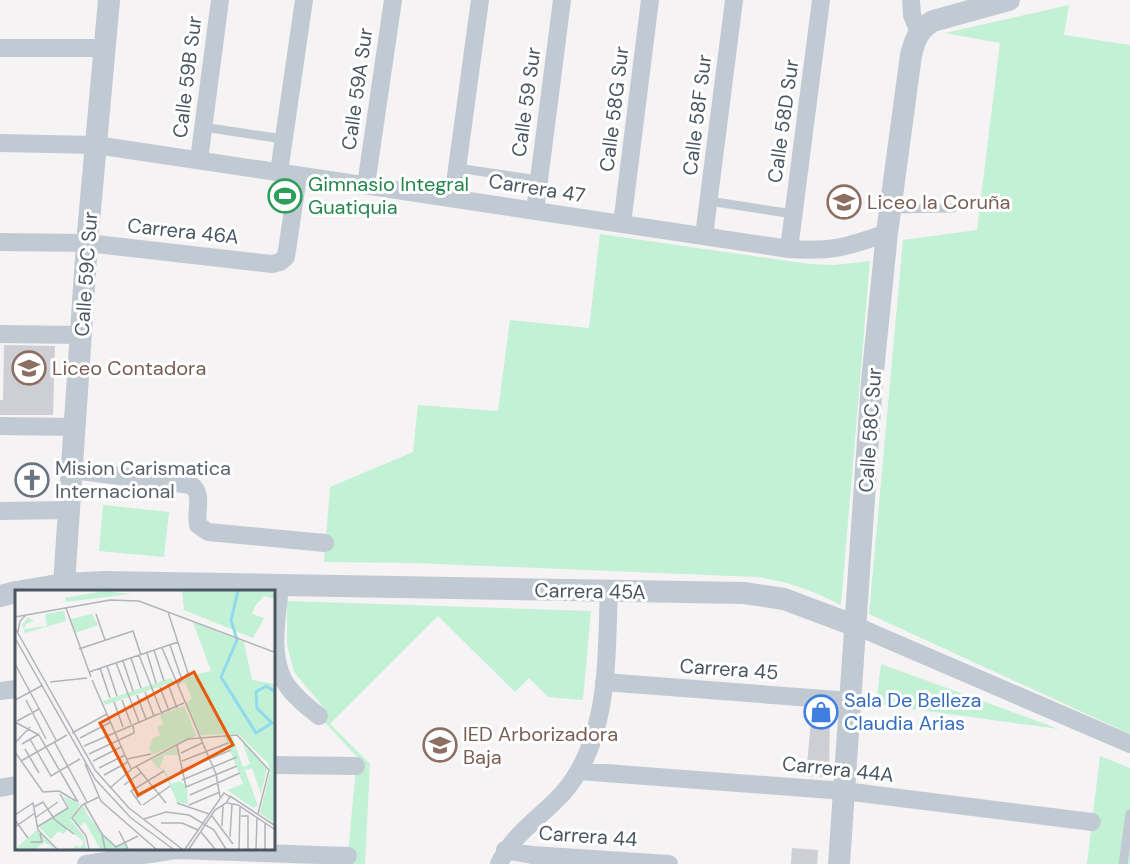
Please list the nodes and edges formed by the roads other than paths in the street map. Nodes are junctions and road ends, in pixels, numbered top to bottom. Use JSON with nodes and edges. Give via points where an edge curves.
{"nodes":[{"id":1,"x":109,"y":0,"type":"edge"},
{"id":2,"x":220,"y":0,"type":"edge"},
{"id":3,"x":304,"y":0,"type":"edge"},
{"id":4,"x":393,"y":0,"type":"edge"},
{"id":5,"x":480,"y":0,"type":"edge"},
{"id":6,"x":562,"y":0,"type":"edge"},
{"id":7,"x":650,"y":0,"type":"edge"},
{"id":8,"x":734,"y":0,"type":"edge"},
{"id":9,"x":822,"y":0,"type":"edge"},
{"id":10,"x":911,"y":0,"type":"edge"},
{"id":11,"x":1009,"y":0,"type":"edge"},
{"id":12,"x":979,"y":4,"type":"edge"},
{"id":13,"x":919,"y":32,"type":"junction"},
{"id":14,"x":0,"y":48,"type":"edge"},
{"id":15,"x":105,"y":48,"type":"junction"},
{"id":16,"x":203,"y":127,"type":"junction"},
{"id":17,"x":284,"y":139,"type":"junction"},
{"id":18,"x":0,"y":143,"type":"edge"},
{"id":19,"x":96,"y":145,"type":"junction"},
{"id":20,"x":199,"y":160,"type":"junction"},
{"id":21,"x":457,"y":168,"type":"junction"},
{"id":22,"x":279,"y":172,"type":"junction"},
{"id":23,"x":298,"y":176,"type":"junction"},
{"id":24,"x":539,"y":180,"type":"junction"},
{"id":25,"x":366,"y":185,"type":"junction"},
{"id":26,"x":453,"y":198,"type":"junction"},
{"id":27,"x":709,"y":201,"type":"junction"},
{"id":28,"x":953,"y":208,"type":"dead end"},
{"id":29,"x":890,"y":209,"type":"junction"},
{"id":30,"x":535,"y":211,"type":"junction"},
{"id":31,"x":793,"y":214,"type":"junction"},
{"id":32,"x":622,"y":224,"type":"junction"},
{"id":33,"x":887,"y":233,"type":"junction"},
{"id":34,"x":704,"y":236,"type":"junction"},
{"id":35,"x":0,"y":242,"type":"edge"},
{"id":36,"x":87,"y":243,"type":"junction"},
{"id":37,"x":789,"y":249,"type":"junction"},
{"id":38,"x":0,"y":334,"type":"edge"},
{"id":39,"x":81,"y":335,"type":"junction"},
{"id":40,"x":0,"y":426,"type":"edge"},
{"id":41,"x":75,"y":427,"type":"junction"},
{"id":42,"x":72,"y":471,"type":"junction"},
{"id":43,"x":69,"y":510,"type":"junction"},
{"id":44,"x":0,"y":511,"type":"edge"},
{"id":45,"x":325,"y":543,"type":"dead end"},
{"id":46,"x":64,"y":584,"type":"junction"},
{"id":47,"x":280,"y":585,"type":"junction"},
{"id":48,"x":130,"y":587,"type":"edge"},
{"id":49,"x":28,"y":590,"type":"edge"},
{"id":50,"x":609,"y":591,"type":"junction"},
{"id":51,"x":15,"y":592,"type":"edge"},
{"id":52,"x":0,"y":596,"type":"edge"},
{"id":53,"x":856,"y":626,"type":"junction"},
{"id":54,"x":278,"y":679,"type":"edge"},
{"id":55,"x":604,"y":682,"type":"junction"},
{"id":56,"x":15,"y":689,"type":"edge"},
{"id":57,"x":0,"y":691,"type":"edge"},
{"id":58,"x":851,"y":701,"type":"junction"},
{"id":59,"x":319,"y":716,"type":"dead end"},
{"id":60,"x":1130,"y":744,"type":"edge"},
{"id":61,"x":274,"y":765,"type":"edge"},
{"id":62,"x":356,"y":766,"type":"dead end"},
{"id":63,"x":579,"y":771,"type":"junction"},
{"id":64,"x":15,"y":785,"type":"edge"},
{"id":65,"x":0,"y":788,"type":"edge"},
{"id":66,"x":844,"y":791,"type":"junction"},
{"id":67,"x":1130,"y":814,"type":"edge"},
{"id":68,"x":1092,"y":822,"type":"dead end"},
{"id":69,"x":177,"y":854,"type":"edge"},
{"id":70,"x":348,"y":856,"type":"dead end"},
{"id":71,"x":502,"y":857,"type":"edge"},
{"id":72,"x":86,"y":864,"type":"edge"},
{"id":73,"x":669,"y":864,"type":"edge"},
{"id":74,"x":839,"y":864,"type":"edge"},
{"id":75,"x":1123,"y":864,"type":"edge"}],
"edges":[{"from":1,"to":15,"type":"street","name":"Calle 59C Sur"},
{"from":2,"to":16,"type":"street","name":"Calle 59B Sur"},
{"from":3,"to":17,"type":"street"},
{"from":4,"to":25,"type":"street","name":"Calle 59A Sur"},
{"from":5,"to":21,"type":"street"},
{"from":6,"to":24,"type":"street","name":"Calle 59 Sur"},
{"from":7,"to":32,"type":"street","name":"Calle 58G Sur"},
{"from":8,"to":27,"type":"street","name":"Calle 58F Sur"},
{"from":9,"to":31,"type":"street","name":"Calle 58D Sur"},
{"from":10,"to":13,"type":"street"},
{"from":11,"to":12,"type":"street"},
{"from":12,"to":13,"type":"street","via":[[933,21]]},
{"from":13,"to":29,"type":"street","name":"Calle 58C Sur","via":[[911,55]]},
{"from":14,"to":15,"type":"street"},
{"from":15,"to":19,"type":"street","name":"Calle 59C Sur"},
{"from":16,"to":17,"type":"lane"},
{"from":16,"to":20,"type":"street","name":"Calle 59B Sur"},
{"from":17,"to":22,"type":"street"},
{"from":18,"to":19,"type":"street","name":"Carrera 47"},
{"from":19,"to":20,"type":"street","name":"Carrera 47"},
{"from":19,"to":36,"type":"street","name":"Calle 59C Sur"},
{"from":20,"to":22,"type":"street","name":"Carrera 47"},
{"from":21,"to":24,"type":"lane"},
{"from":21,"to":26,"type":"street"},
{"from":22,"to":23,"type":"street","name":"Carrera 47"},
{"from":23,"to":25,"type":"street","name":"Carrera 47"},
{"from":23,"to":36,"type":"street","name":"Carrera 46A","via":[[286,257],[280,262]]},
{"from":24,"to":30,"type":"street","name":"Calle 59 Sur"},
{"from":25,"to":26,"type":"street","name":"Carrera 47"},
{"from":26,"to":30,"type":"street","name":"Carrera 47"},
{"from":27,"to":31,"type":"lane"},
{"from":27,"to":34,"type":"street","name":"Calle 58F Sur"},
{"from":28,"to":29,"type":"lane"},
{"from":29,"to":33,"type":"street","name":"Calle 58C Sur"},
{"from":30,"to":32,"type":"street","name":"Carrera 47"},
{"from":31,"to":37,"type":"street","name":"Calle 58D Sur"},
{"from":32,"to":34,"type":"street","name":"Carrera 47"},
{"from":33,"to":37,"type":"street","name":"Carrera 47","via":[[845,248]]},
{"from":33,"to":53,"type":"street","name":"Calle 58C Sur","via":[[872,381]]},
{"from":34,"to":37,"type":"street","name":"Carrera 47"},
{"from":35,"to":36,"type":"street","name":"Carrera 46A"},
{"from":36,"to":39,"type":"street","name":"Calle 59C Sur"},
{"from":38,"to":39,"type":"street"},
{"from":39,"to":41,"type":"street","name":"Calle 59C Sur"},
{"from":40,"to":41,"type":"street"},
{"from":41,"to":42,"type":"street","name":"Calle 59C Sur"},
{"from":42,"to":43,"type":"street","name":"Calle 59C Sur"},
{"from":42,"to":45,"type":"street","via":[[191,485],[198,494],[198,525],[208,532]]},
{"from":43,"to":44,"type":"street"},
{"from":43,"to":46,"type":"street","name":"Calle 59C Sur"},
{"from":46,"to":48,"type":"street","name":"Carrera 45A"},
{"from":46,"to":49,"type":"street","name":"Carrera 45A"},
{"from":47,"to":48,"type":"street","name":"Carrera 45A"},
{"from":47,"to":50,"type":"street","name":"Carrera 45A"},
{"from":47,"to":54,"type":"street","via":[[275,651]]},
{"from":50,"to":53,"type":"street","name":"Carrera 45A","via":[[744,593],[784,599]]},
{"from":50,"to":55,"type":"street"},
{"from":51,"to":52,"type":"street"},
{"from":53,"to":58,"type":"street","name":"Calle 58C Sur"},
{"from":53,"to":60,"type":"street","name":"Carrera 45A"},
{"from":54,"to":59,"type":"street"},
{"from":55,"to":58,"type":"street","name":"Carrera 45"},
{"from":55,"to":63,"type":"street","via":[[594,734]]},
{"from":56,"to":57,"type":"street"},
{"from":58,"to":66,"type":"street","name":"Calle 58C Sur"},
{"from":61,"to":62,"type":"street"},
{"from":63,"to":66,"type":"street","name":"Carrera 44A"},
{"from":63,"to":71,"type":"street"},
{"from":64,"to":65,"type":"street"},
{"from":66,"to":68,"type":"street","name":"Carrera 44A"},
{"from":66,"to":74,"type":"street","name":"Calle 58C Sur"},
{"from":67,"to":75,"type":"lane"},
{"from":69,"to":70,"type":"street"},
{"from":69,"to":72,"type":"street"},
{"from":71,"to":73,"type":"street","name":"Carrera 44","via":[[532,855]]}]}
